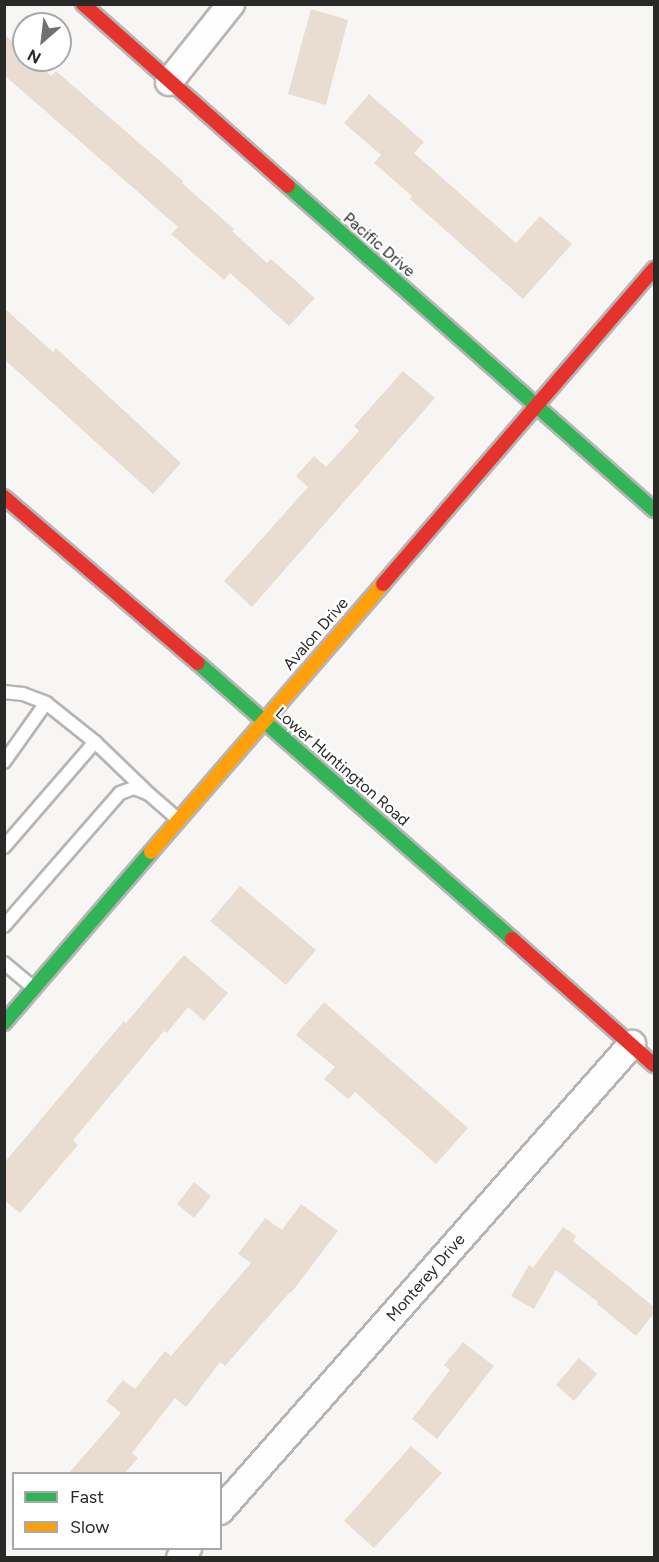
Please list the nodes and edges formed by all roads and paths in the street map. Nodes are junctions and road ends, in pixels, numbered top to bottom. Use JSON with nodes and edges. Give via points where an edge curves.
{"nodes":[{"id":1,"x":83,"y":4,"type":"edge"},
{"id":2,"x":231,"y":4,"type":"edge"},
{"id":3,"x":169,"y":82,"type":"junction"},
{"id":4,"x":654,"y":269,"type":"edge"},
{"id":5,"x":535,"y":405,"type":"junction"},
{"id":6,"x":4,"y":497,"type":"edge"},
{"id":7,"x":654,"y":510,"type":"edge"},
{"id":8,"x":4,"y":692,"type":"edge"},
{"id":9,"x":46,"y":704,"type":"junction"},
{"id":10,"x":264,"y":720,"type":"junction"},
{"id":11,"x":94,"y":742,"type":"junction"},
{"id":12,"x":4,"y":762,"type":"edge"},
{"id":13,"x":149,"y":794,"type":"junction"},
{"id":14,"x":178,"y":819,"type":"junction"},
{"id":15,"x":4,"y":848,"type":"edge"},
{"id":16,"x":4,"y":926,"type":"edge"},
{"id":17,"x":4,"y":963,"type":"edge"},
{"id":18,"x":34,"y":988,"type":"junction"},
{"id":19,"x":4,"y":1023,"type":"edge"},
{"id":20,"x":632,"y":1044,"type":"junction"},
{"id":21,"x":654,"y":1065,"type":"edge"},
{"id":22,"x":222,"y":1509,"type":"edge"}],
"edges":[{"from":1,"to":3,"type":"street","name":"Pacific Drive"},
{"from":2,"to":3,"type":"street"},
{"from":3,"to":5,"type":"street","name":"Pacific Drive"},
{"from":4,"to":5,"type":"street","name":"Avalon Drive"},
{"from":5,"to":7,"type":"street","name":"Pacific Drive"},
{"from":5,"to":10,"type":"street","name":"Avalon Drive"},
{"from":6,"to":10,"type":"street","name":"Lower Huntington Road"},
{"from":8,"to":9,"type":"lane","via":[[23,694]]},
{"from":9,"to":11,"type":"lane"},
{"from":9,"to":12,"type":"lane"},
{"from":10,"to":14,"type":"street","name":"Avalon Drive"},
{"from":10,"to":20,"type":"street","name":"Lower Huntington Road"},
{"from":11,"to":13,"type":"lane"},
{"from":11,"to":15,"type":"lane"},
{"from":13,"to":14,"type":"lane"},
{"from":13,"to":16,"type":"lane","via":[[134,788],[120,793]]},
{"from":14,"to":18,"type":"street","name":"Avalon Drive"},
{"from":17,"to":18,"type":"lane"},
{"from":18,"to":19,"type":"street","name":"Avalon Drive"},
{"from":20,"to":21,"type":"street","name":"Lower Huntington Road"},
{"from":20,"to":22,"type":"street","name":"Monterey Drive"}]}
